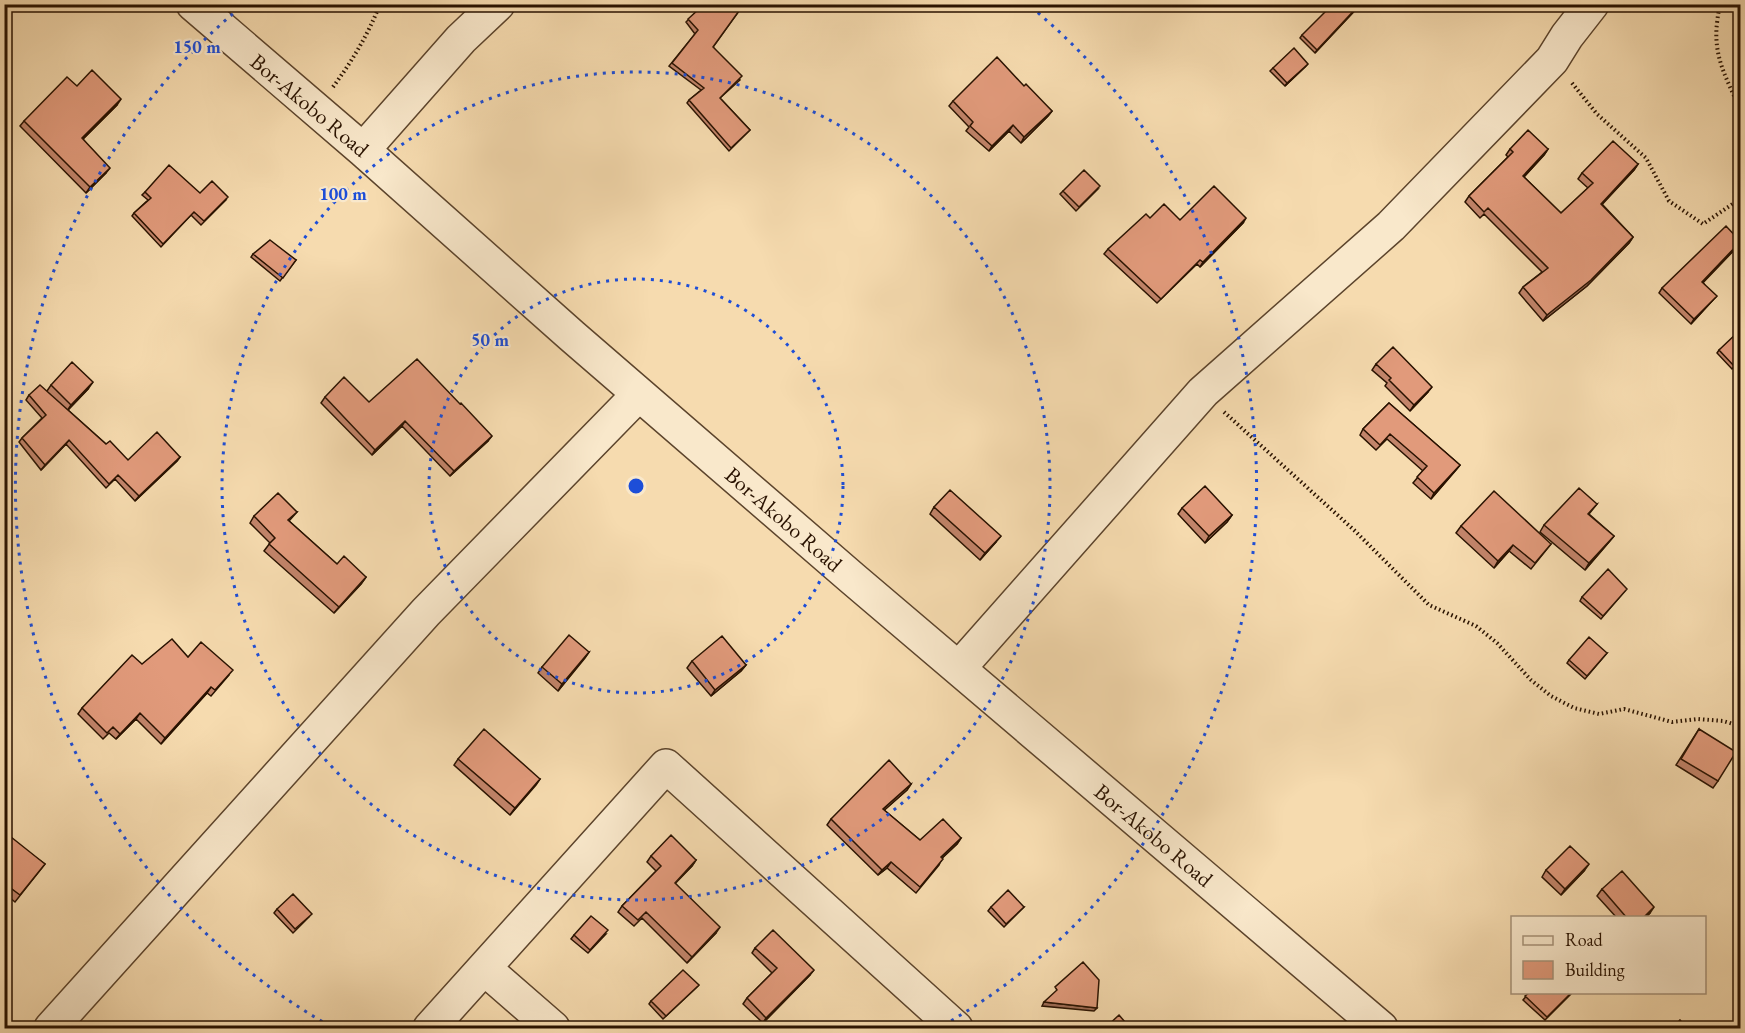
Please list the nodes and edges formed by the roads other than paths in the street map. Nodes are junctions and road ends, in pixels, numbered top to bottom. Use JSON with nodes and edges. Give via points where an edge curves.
{"nodes":[{"id":1,"x":193,"y":4,"type":"edge"},
{"id":2,"x":498,"y":4,"type":"edge"},
{"id":3,"x":1592,"y":4,"type":"edge"},
{"id":4,"x":363,"y":150,"type":"junction"},
{"id":5,"x":639,"y":394,"type":"junction"},
{"id":6,"x":959,"y":668,"type":"junction"},
{"id":7,"x":484,"y":968,"type":"junction"},
{"id":8,"x":51,"y":1029,"type":"edge"},
{"id":9,"x":430,"y":1029,"type":"edge"},
{"id":10,"x":553,"y":1029,"type":"edge"},
{"id":11,"x":956,"y":1029,"type":"edge"},
{"id":12,"x":1381,"y":1029,"type":"edge"}],
"edges":[{"from":1,"to":4,"type":"street","name":"Bor-Akobo Road"},
{"from":2,"to":4,"type":"street"},
{"from":3,"to":6,"type":"street","via":[[1552,60],[1390,226],[1203,392]]},
{"from":4,"to":5,"type":"street","name":"Bor-Akobo Road"},
{"from":5,"to":6,"type":"street","name":"Bor-Akobo Road"},
{"from":5,"to":8,"type":"street","via":[[426,612]]},
{"from":6,"to":12,"type":"street","name":"Bor-Akobo Road"},
{"from":7,"to":9,"type":"street"},
{"from":7,"to":10,"type":"street"},
{"from":7,"to":11,"type":"street","via":[[666,766]]}]}
